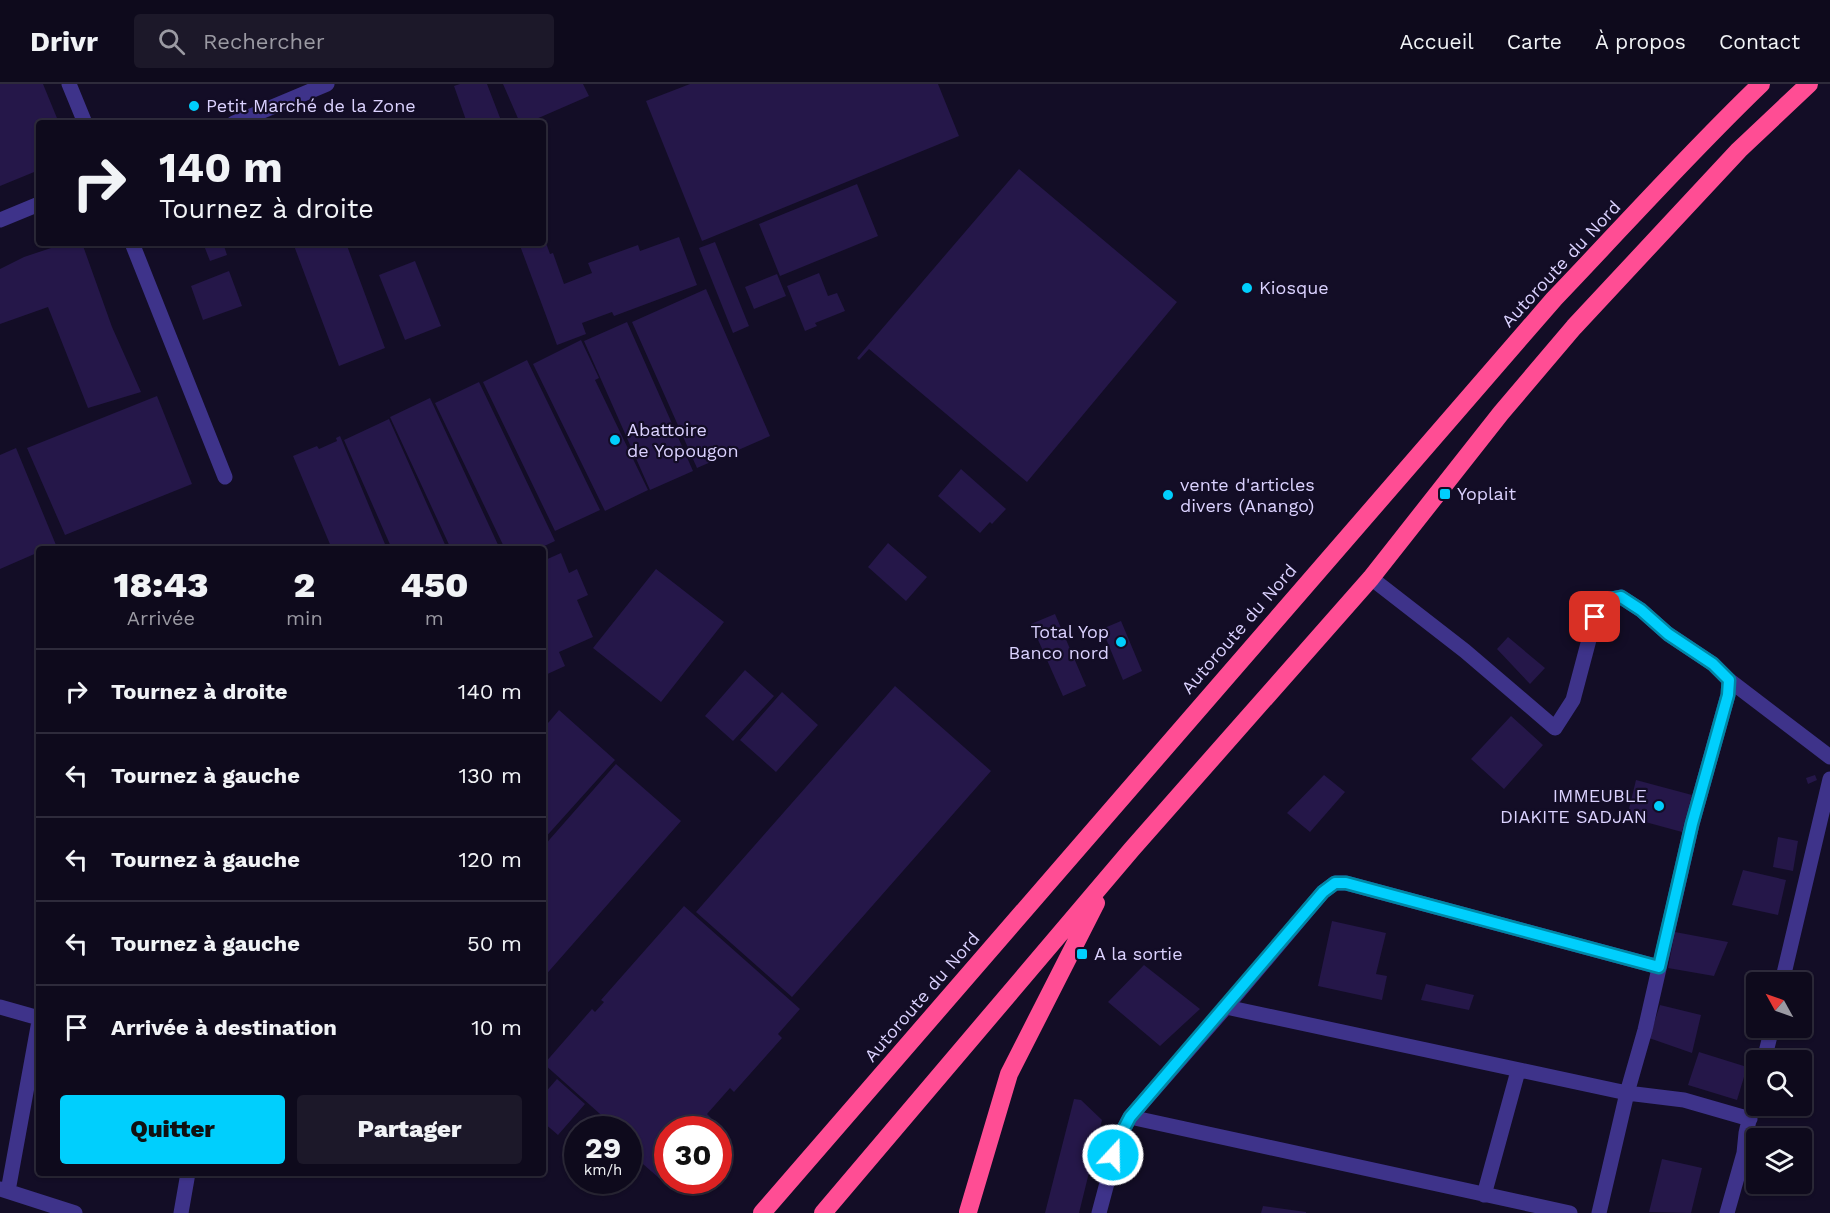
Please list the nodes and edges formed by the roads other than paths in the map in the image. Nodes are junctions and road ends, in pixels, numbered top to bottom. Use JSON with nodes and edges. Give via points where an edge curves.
{"nodes":[{"id":1,"x":69,"y":84,"type":"edge"},
{"id":2,"x":327,"y":84,"type":"edge"},
{"id":3,"x":1761,"y":84,"type":"edge"},
{"id":4,"x":1809,"y":84,"type":"edge"},
{"id":5,"x":84,"y":120,"type":"edge"},
{"id":6,"x":241,"y":120,"type":"edge"},
{"id":7,"x":36,"y":205,"type":"edge"},
{"id":8,"x":0,"y":220,"type":"edge"},
{"id":9,"x":133,"y":246,"type":"edge"},
{"id":10,"x":225,"y":477,"type":"dead end"},
{"id":11,"x":1371,"y":578,"type":"junction"},
{"id":12,"x":1729,"y":680,"type":"junction"},
{"id":13,"x":1830,"y":758,"type":"edge"},
{"id":14,"x":1830,"y":779,"type":"edge"},
{"id":15,"x":1132,"y":849,"type":"junction"},
{"id":16,"x":1659,"y":967,"type":"junction"},
{"id":17,"x":1784,"y":972,"type":"edge"},
{"id":18,"x":0,"y":1007,"type":"edge"},
{"id":19,"x":1226,"y":1007,"type":"junction"},
{"id":20,"x":36,"y":1019,"type":"edge"},
{"id":21,"x":36,"y":1035,"type":"edge"},
{"id":22,"x":1518,"y":1071,"type":"junction"},
{"id":23,"x":1627,"y":1093,"type":"junction"},
{"id":24,"x":1751,"y":1116,"type":"edge"},
{"id":25,"x":1130,"y":1117,"type":"junction"},
{"id":26,"x":1750,"y":1119,"type":"junction"},
{"id":27,"x":187,"y":1176,"type":"edge"},
{"id":28,"x":4,"y":1190,"type":"edge"},
{"id":29,"x":1484,"y":1195,"type":"junction"},
{"id":30,"x":75,"y":1213,"type":"edge"},
{"id":31,"x":181,"y":1213,"type":"edge"},
{"id":32,"x":762,"y":1213,"type":"edge"},
{"id":33,"x":823,"y":1213,"type":"edge"},
{"id":34,"x":970,"y":1213,"type":"edge"},
{"id":35,"x":1099,"y":1213,"type":"edge"},
{"id":36,"x":1570,"y":1213,"type":"edge"},
{"id":37,"x":1599,"y":1213,"type":"edge"},
{"id":38,"x":1727,"y":1213,"type":"edge"}],
"edges":[{"from":1,"to":5,"type":"street"},
{"from":2,"to":6,"type":"street"},
{"from":3,"to":32,"type":"highway","name":"Autoroute du Nord","via":[[1554,299]]},
{"from":4,"to":11,"type":"highway","via":[[1739,150],[1574,327]]},
{"from":7,"to":8,"type":"street"},
{"from":9,"to":10,"type":"street"},
{"from":11,"to":12,"type":"street","via":[[1555,728],[1573,700],[1595,617],[1606,600],[1621,597],[1641,610]]},
{"from":11,"to":15,"type":"highway"},
{"from":12,"to":13,"type":"street"},
{"from":12,"to":16,"type":"street"},
{"from":14,"to":17,"type":"street"},
{"from":15,"to":33,"type":"highway"},
{"from":15,"to":34,"type":"highway","via":[[1099,896],[1009,1074]]},
{"from":16,"to":19,"type":"street","via":[[1340,882],[1323,892]]},
{"from":16,"to":23,"type":"street"},
{"from":18,"to":20,"type":"street"},
{"from":19,"to":22,"type":"street"},
{"from":19,"to":25,"type":"street"},
{"from":21,"to":28,"type":"street"},
{"from":22,"to":23,"type":"street"},
{"from":22,"to":29,"type":"street"},
{"from":23,"to":26,"type":"street","via":[[1684,1100]]},
{"from":23,"to":37,"type":"street"},
{"from":24,"to":26,"type":"street"},
{"from":25,"to":29,"type":"street"},
{"from":25,"to":35,"type":"street","via":[[1119,1138]]},
{"from":26,"to":38,"type":"street"},
{"from":27,"to":31,"type":"street"},
{"from":28,"to":30,"type":"street"},
{"from":29,"to":36,"type":"street"}]}
